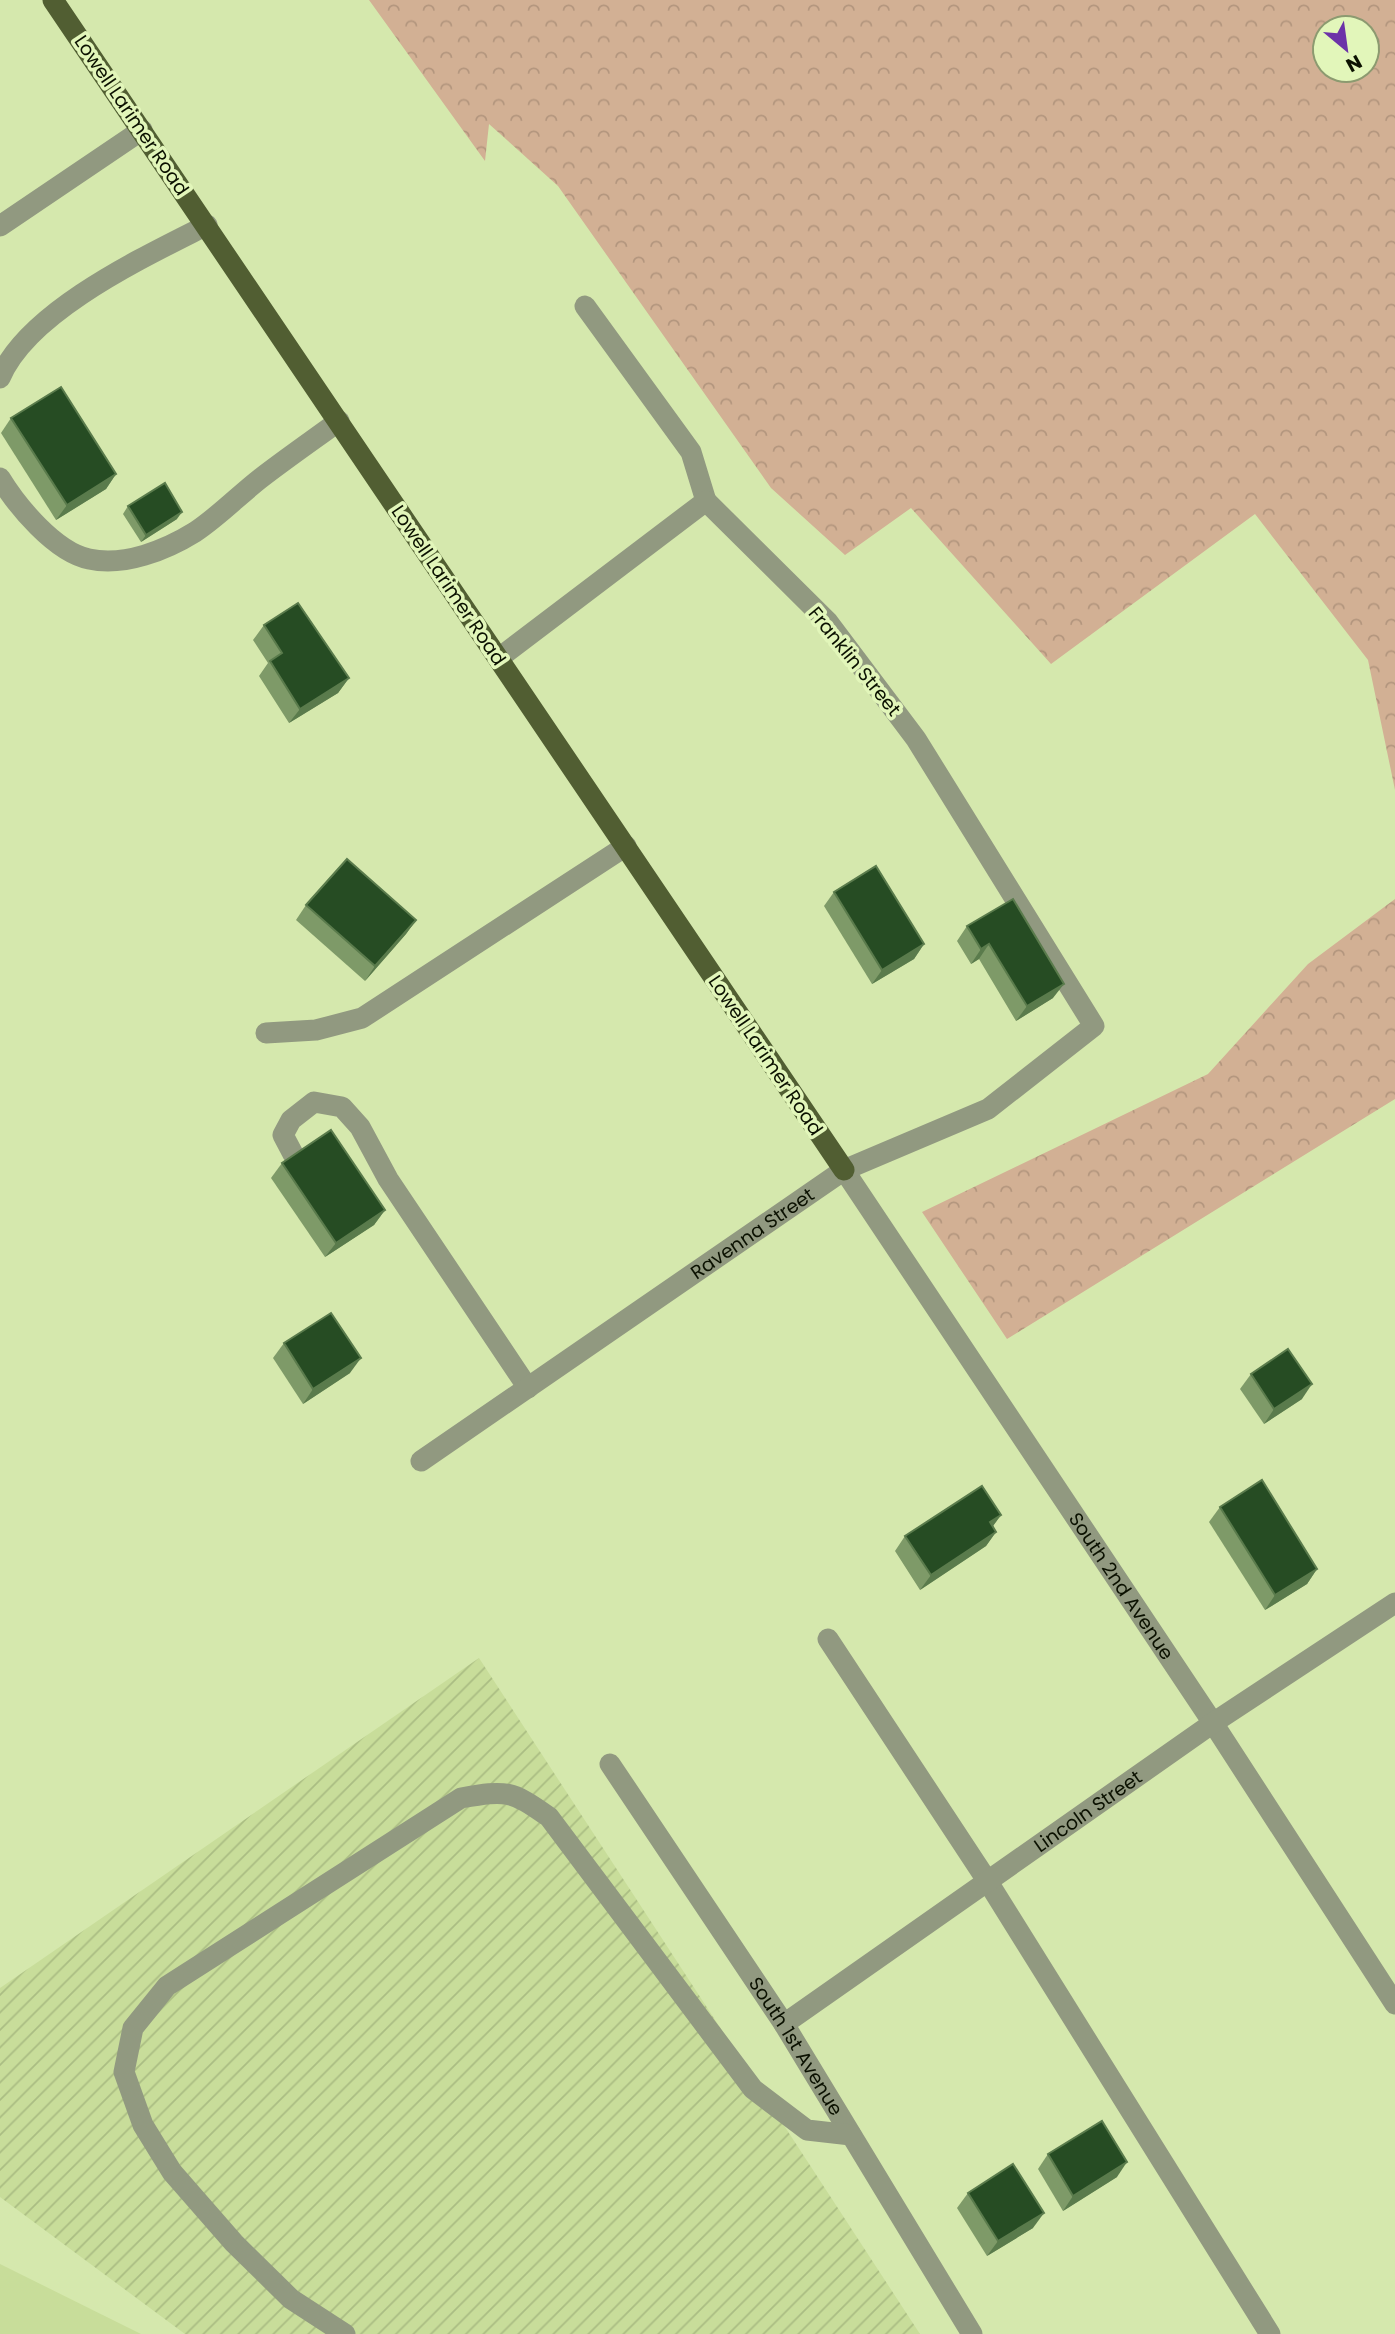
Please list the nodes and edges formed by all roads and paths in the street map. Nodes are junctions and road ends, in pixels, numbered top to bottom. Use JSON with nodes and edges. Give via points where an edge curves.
{"nodes":[{"id":1,"x":53,"y":0,"type":"edge"},
{"id":2,"x":142,"y":130,"type":"junction"},
{"id":3,"x":207,"y":225,"type":"junction"},
{"id":4,"x":0,"y":226,"type":"edge"},
{"id":5,"x":585,"y":306,"type":"dead end"},
{"id":6,"x":0,"y":378,"type":"edge"},
{"id":7,"x":339,"y":421,"type":"junction"},
{"id":8,"x":0,"y":478,"type":"edge"},
{"id":9,"x":706,"y":501,"type":"junction"},
{"id":10,"x":499,"y":658,"type":"junction"},
{"id":11,"x":626,"y":846,"type":"junction"},
{"id":12,"x":1094,"y":1026,"type":"joint"},
{"id":13,"x":266,"y":1033,"type":"dead end"},
{"id":14,"x":293,"y":1154,"type":"edge"},
{"id":15,"x":844,"y":1170,"type":"junction"},
{"id":16,"x":528,"y":1388,"type":"junction"},
{"id":17,"x":421,"y":1461,"type":"dead end"},
{"id":18,"x":1395,"y":1603,"type":"edge"},
{"id":19,"x":828,"y":1639,"type":"dead end"},
{"id":20,"x":1213,"y":1723,"type":"junction"},
{"id":21,"x":610,"y":1764,"type":"dead end"},
{"id":22,"x":988,"y":1882,"type":"junction"},
{"id":23,"x":1395,"y":2004,"type":"edge"},
{"id":24,"x":784,"y":2024,"type":"junction"},
{"id":25,"x":850,"y":2135,"type":"junction"},
{"id":26,"x":345,"y":2334,"type":"edge"},
{"id":27,"x":972,"y":2334,"type":"edge"},
{"id":28,"x":1270,"y":2334,"type":"edge"}],
"edges":[{"from":1,"to":2,"type":"main road","name":"Lowell Larimer Road"},
{"from":2,"to":3,"type":"main road","name":"Lowell Larimer Road"},
{"from":2,"to":4,"type":"street"},
{"from":3,"to":6,"type":"street","via":[[120,270],[37,327]]},
{"from":3,"to":7,"type":"main road","name":"Lowell Larimer Road"},
{"from":5,"to":9,"type":"street","via":[[691,452]]},
{"from":7,"to":8,"type":"street","via":[[196,531],[163,549],[128,559],[88,559],[52,539],[12,498]]},
{"from":7,"to":10,"type":"main road","name":"Lowell Larimer Road"},
{"from":9,"to":10,"type":"street"},
{"from":9,"to":12,"type":"street","name":"Franklin Street","via":[[828,622],[916,739]]},
{"from":10,"to":11,"type":"main road","name":"Lowell Larimer Road"},
{"from":11,"to":13,"type":"street","via":[[362,1018],[316,1030]]},
{"from":11,"to":15,"type":"main road","name":"Lowell Larimer Road"},
{"from":12,"to":15,"type":"street","name":"Ravenna Street","via":[[988,1109]]},
{"from":14,"to":16,"type":"street","via":[[283,1135],[291,1120],[314,1102],[342,1107],[360,1127],[388,1179]]},
{"from":15,"to":16,"type":"street","name":"Ravenna Street"},
{"from":15,"to":20,"type":"street","name":"South 2nd Avenue"},
{"from":16,"to":17,"type":"street","name":"Ravenna Street"},
{"from":18,"to":20,"type":"street","name":"Lincoln Street"},
{"from":19,"to":22,"type":"street"},
{"from":20,"to":22,"type":"street","name":"Lincoln Street"},
{"from":20,"to":23,"type":"street","name":"South 2nd Avenue"},
{"from":21,"to":24,"type":"street","name":"South 1st Avenue"},
{"from":22,"to":24,"type":"street","name":"Lincoln Street"},
{"from":22,"to":28,"type":"street"},
{"from":24,"to":25,"type":"street","name":"South 1st Avenue"},
{"from":25,"to":26,"type":"street","via":[[807,2130],[753,2089],[549,1817],[517,1795],[488,1793],[461,1798],[167,1986],[133,2028],[124,2072],[144,2125],[172,2172],[291,2299]]},
{"from":25,"to":27,"type":"street","name":"South 1st Avenue"}]}
